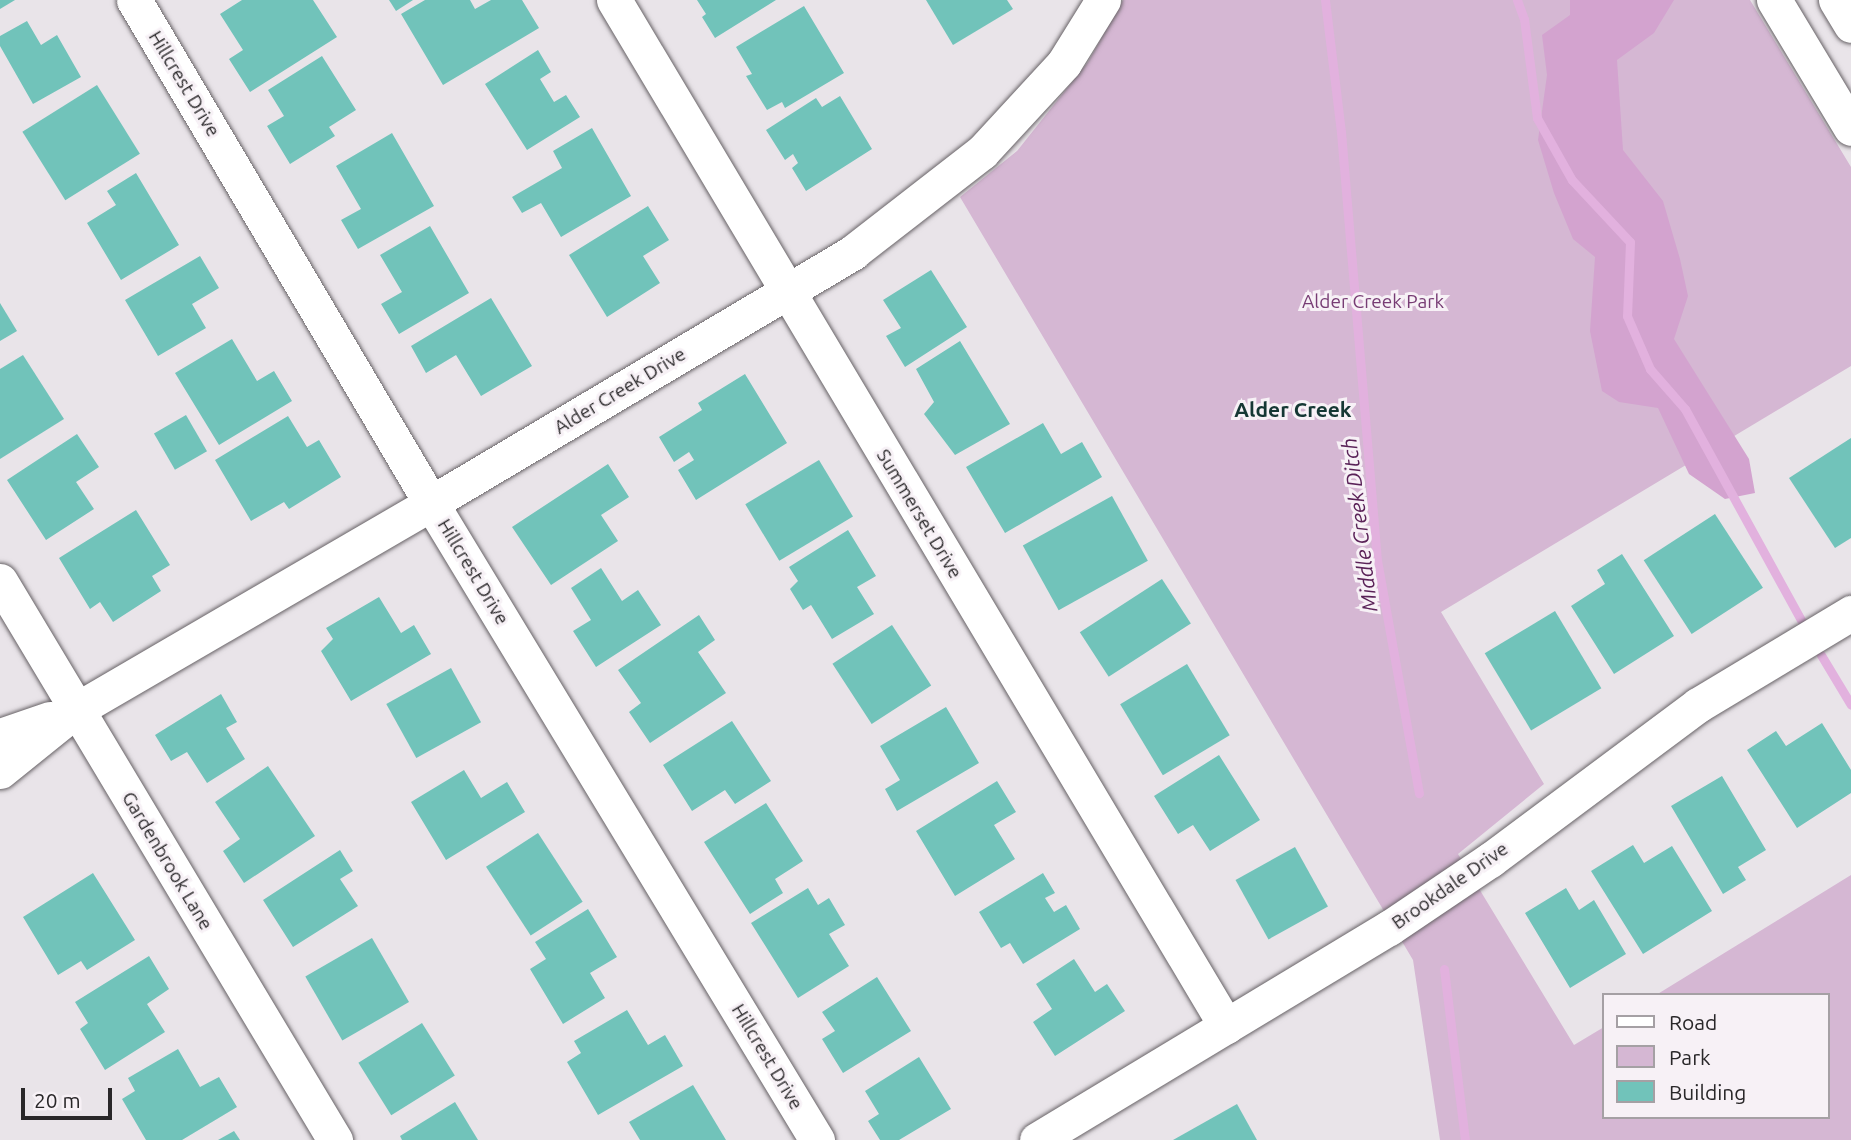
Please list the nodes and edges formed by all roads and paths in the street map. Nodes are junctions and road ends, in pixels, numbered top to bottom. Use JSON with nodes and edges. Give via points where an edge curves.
{"nodes":[{"id":1,"x":134,"y":0,"type":"edge"},
{"id":2,"x":614,"y":0,"type":"edge"},
{"id":3,"x":1102,"y":0,"type":"edge"},
{"id":4,"x":1774,"y":0,"type":"edge"},
{"id":5,"x":1836,"y":0,"type":"edge"},
{"id":6,"x":1851,"y":25,"type":"edge"},
{"id":7,"x":1851,"y":128,"type":"edge"},
{"id":8,"x":786,"y":292,"type":"junction"},
{"id":9,"x":431,"y":503,"type":"junction"},
{"id":10,"x":0,"y":581,"type":"edge"},
{"id":11,"x":1851,"y":613,"type":"edge"},
{"id":12,"x":76,"y":710,"type":"junction"},
{"id":13,"x":0,"y":736,"type":"edge"},
{"id":14,"x":0,"y":771,"type":"edge"},
{"id":15,"x":1226,"y":1026,"type":"junction"},
{"id":16,"x":1082,"y":1128,"type":"edge"},
{"id":17,"x":335,"y":1140,"type":"edge"},
{"id":18,"x":817,"y":1140,"type":"edge"},
{"id":19,"x":1037,"y":1140,"type":"edge"}],
"edges":[{"from":1,"to":9,"type":"street","name":"Hillcrest Drive"},
{"from":2,"to":8,"type":"street","name":"Summerset Drive"},
{"from":3,"to":8,"type":"street","name":"Alder Creek Drive","via":[[1064,64],[982,152],[853,252]]},
{"from":4,"to":7,"type":"street"},
{"from":5,"to":6,"type":"street"},
{"from":8,"to":9,"type":"street","name":"Alder Creek Drive"},
{"from":8,"to":15,"type":"street","name":"Summerset Drive"},
{"from":9,"to":12,"type":"street","name":"Alder Creek Drive"},
{"from":9,"to":18,"type":"street","name":"Hillcrest Drive"},
{"from":10,"to":12,"type":"street","name":"Gardenbrook Lane"},
{"from":11,"to":15,"type":"street","name":"Brookdale Drive","via":[[1698,705],[1490,860],[1389,928]]},
{"from":12,"to":13,"type":"street","name":"Alder Creek Drive"},
{"from":12,"to":14,"type":"street","name":"Alder Creek Drive"},
{"from":12,"to":17,"type":"street","name":"Gardenbrook Lane"},
{"from":15,"to":16,"type":"street","name":"Brookdale Drive"},
{"from":16,"to":19,"type":"street","name":"Brookdale Drive"}]}
